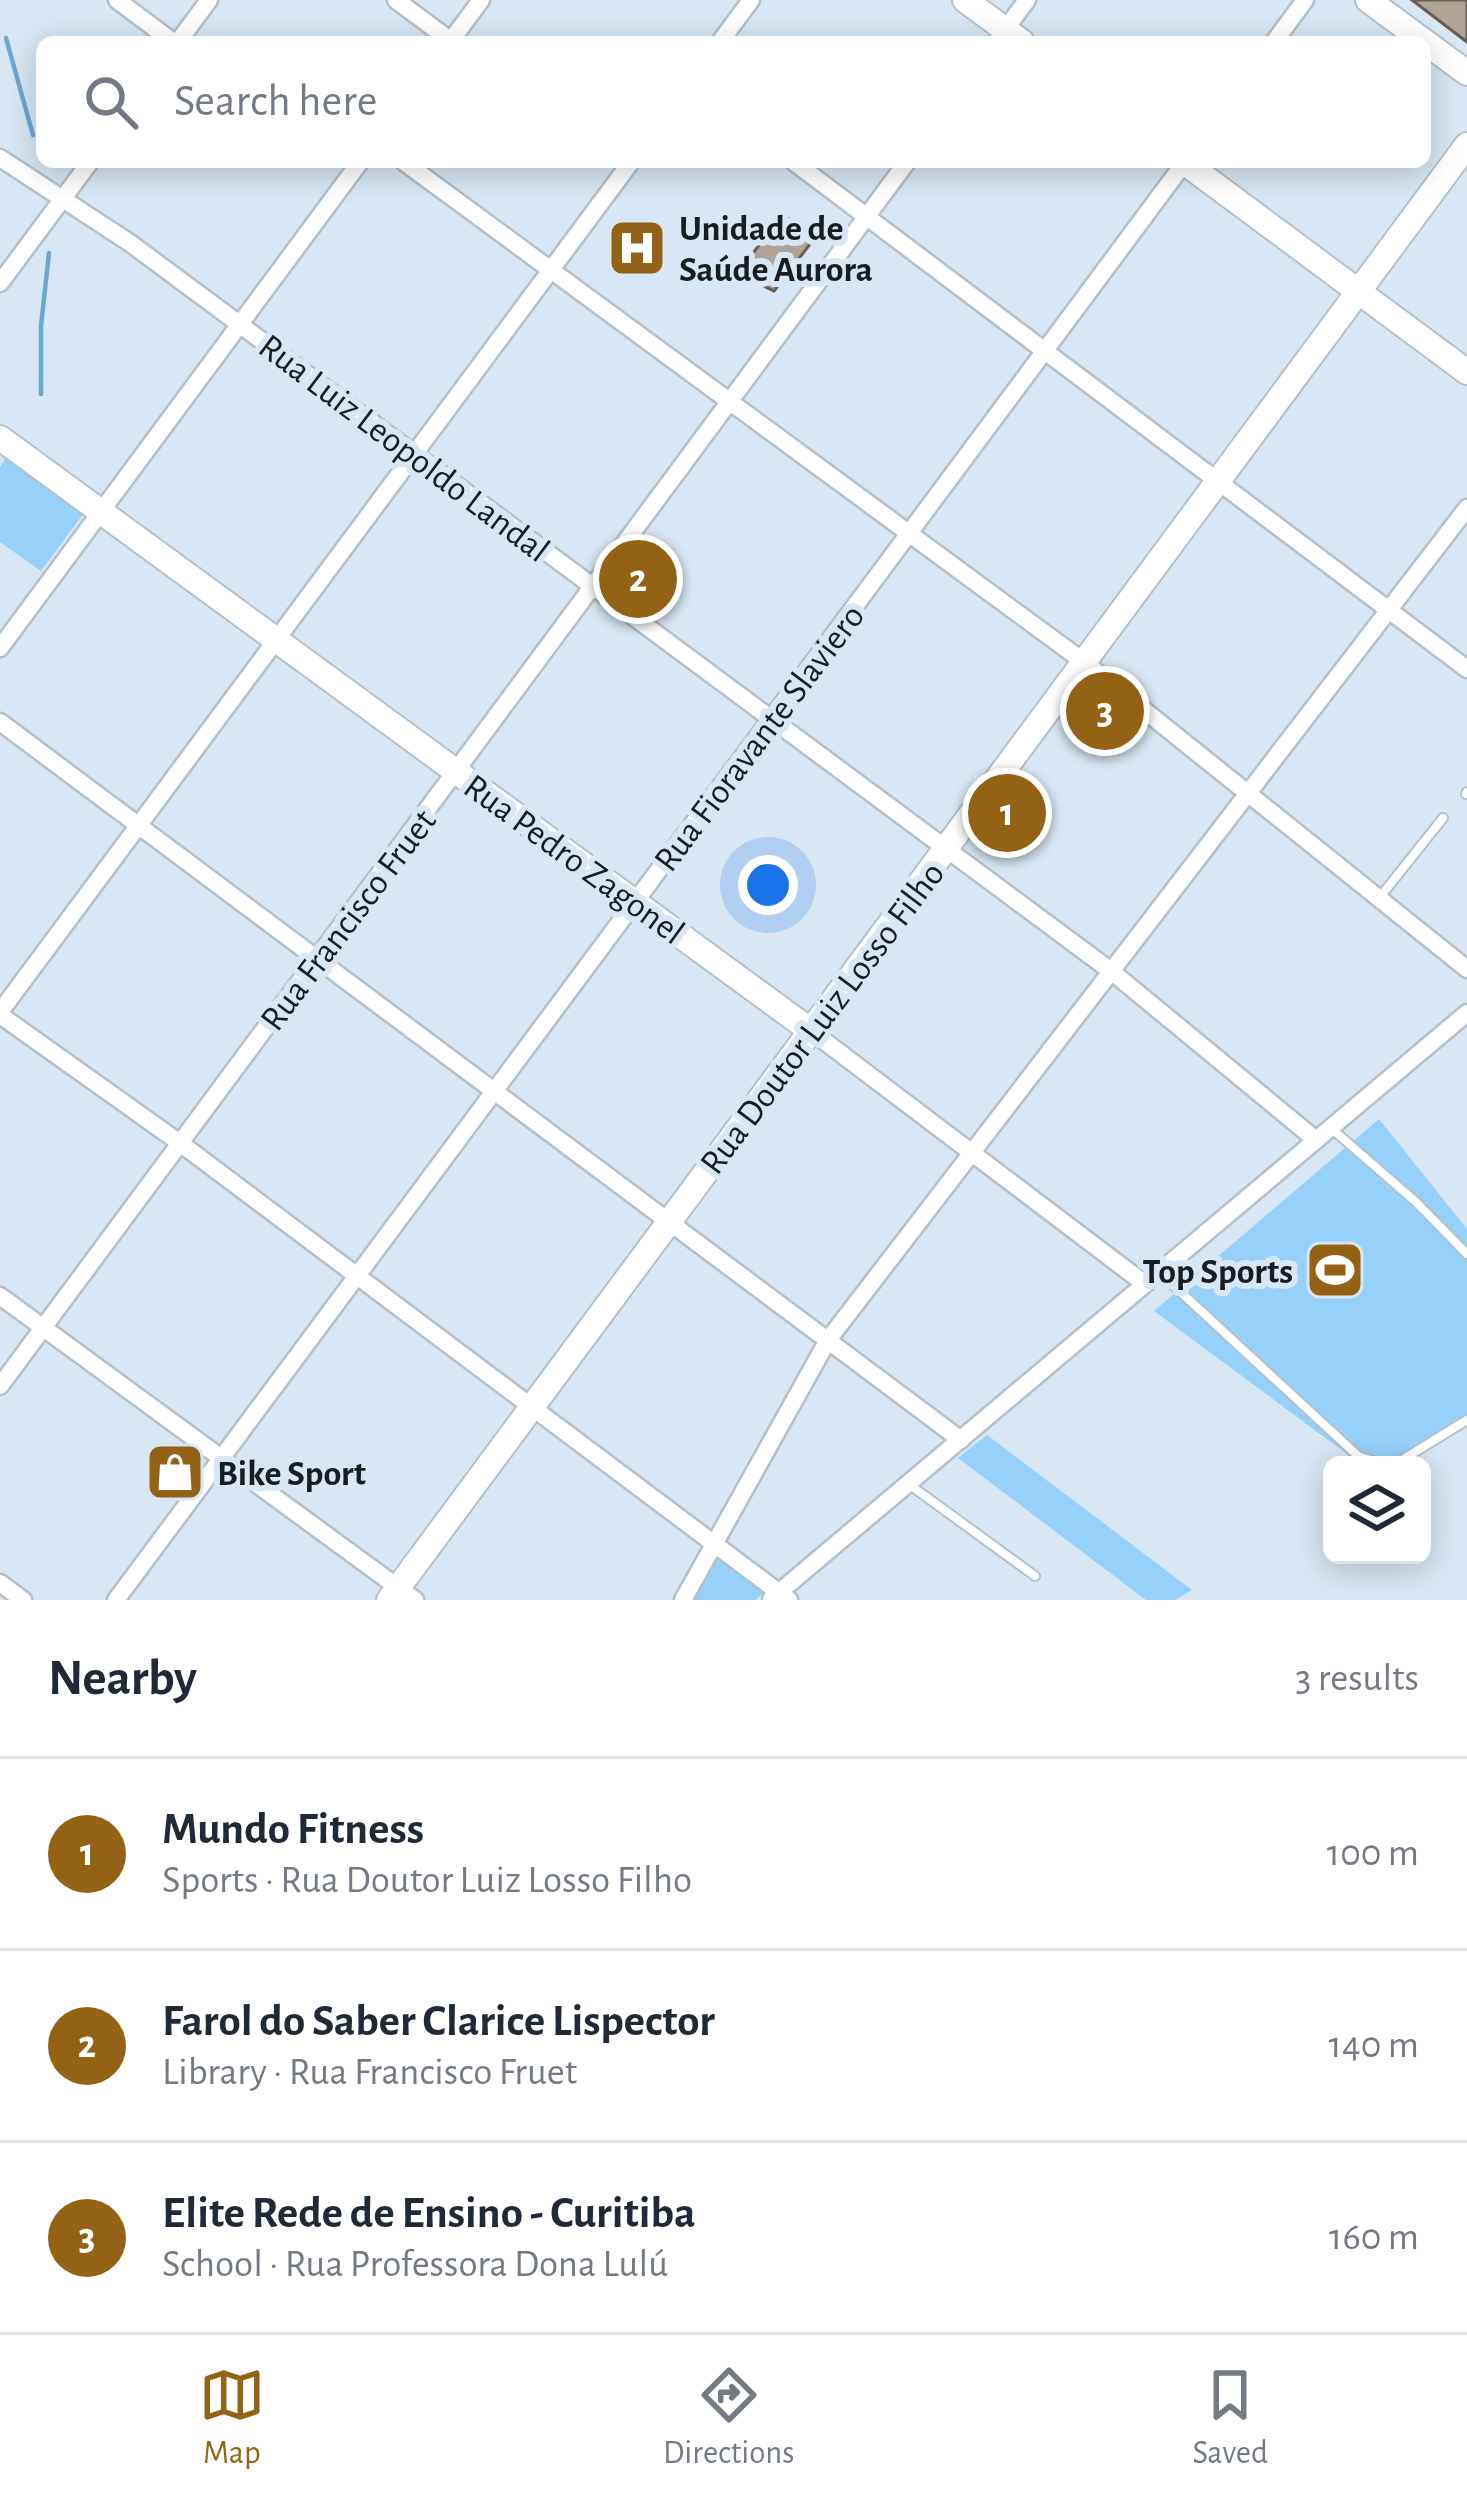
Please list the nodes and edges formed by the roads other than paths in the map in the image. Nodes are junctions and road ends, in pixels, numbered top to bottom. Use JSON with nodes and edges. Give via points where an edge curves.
{"nodes":[{"id":1,"x":117,"y":0,"type":"edge"},
{"id":2,"x":209,"y":0,"type":"edge"},
{"id":3,"x":396,"y":0,"type":"edge"},
{"id":4,"x":481,"y":0,"type":"edge"},
{"id":5,"x":751,"y":0,"type":"edge"},
{"id":6,"x":965,"y":0,"type":"edge"},
{"id":7,"x":1028,"y":0,"type":"edge"},
{"id":8,"x":1305,"y":0,"type":"edge"},
{"id":9,"x":1368,"y":0,"type":"edge"},
{"id":10,"x":168,"y":36,"type":"edge"},
{"id":11,"x":181,"y":36,"type":"edge"},
{"id":12,"x":443,"y":36,"type":"edge"},
{"id":13,"x":454,"y":36,"type":"edge"},
{"id":14,"x":724,"y":36,"type":"edge"},
{"id":15,"x":1006,"y":36,"type":"edge"},
{"id":16,"x":1009,"y":36,"type":"edge"},
{"id":17,"x":1278,"y":36,"type":"edge"},
{"id":18,"x":1417,"y":36,"type":"edge"},
{"id":19,"x":1431,"y":46,"type":"edge"},
{"id":20,"x":1467,"y":73,"type":"edge"},
{"id":21,"x":1467,"y":145,"type":"edge"},
{"id":22,"x":0,"y":158,"type":"edge"},
{"id":23,"x":86,"y":168,"type":"edge"},
{"id":24,"x":356,"y":168,"type":"edge"},
{"id":25,"x":412,"y":168,"type":"edge"},
{"id":26,"x":627,"y":168,"type":"edge"},
{"id":27,"x":802,"y":168,"type":"edge"},
{"id":28,"x":904,"y":168,"type":"edge"},
{"id":29,"x":1180,"y":168,"type":"edge"},
{"id":30,"x":1192,"y":168,"type":"edge"},
{"id":31,"x":63,"y":198,"type":"junction"},
{"id":32,"x":867,"y":217,"type":"junction"},
{"id":33,"x":551,"y":270,"type":"junction"},
{"id":34,"x":0,"y":283,"type":"edge"},
{"id":35,"x":1358,"y":292,"type":"junction"},
{"id":36,"x":240,"y":324,"type":"junction"},
{"id":37,"x":1045,"y":350,"type":"junction"},
{"id":38,"x":1467,"y":372,"type":"edge"},
{"id":39,"x":730,"y":402,"type":"junction"},
{"id":40,"x":0,"y":438,"type":"edge"},
{"id":41,"x":414,"y":454,"type":"junction"},
{"id":42,"x":1219,"y":480,"type":"junction"},
{"id":43,"x":1467,"y":508,"type":"edge"},
{"id":44,"x":102,"y":510,"type":"junction"},
{"id":45,"x":909,"y":533,"type":"junction"},
{"id":46,"x":592,"y":586,"type":"junction"},
{"id":47,"x":1390,"y":608,"type":"junction"},
{"id":48,"x":277,"y":639,"type":"junction"},
{"id":49,"x":0,"y":647,"type":"edge"},
{"id":50,"x":1084,"y":662,"type":"junction"},
{"id":51,"x":1467,"y":669,"type":"edge"},
{"id":52,"x":771,"y":719,"type":"junction"},
{"id":53,"x":0,"y":722,"type":"edge"},
{"id":54,"x":456,"y":771,"type":"junction"},
{"id":55,"x":1247,"y":794,"type":"junction"},
{"id":56,"x":1443,"y":818,"type":"dead end"},
{"id":57,"x":139,"y":825,"type":"junction"},
{"id":58,"x":946,"y":849,"type":"junction"},
{"id":59,"x":1379,"y":898,"type":"junction"},
{"id":60,"x":635,"y":902,"type":"junction"},
{"id":61,"x":317,"y":958,"type":"junction"},
{"id":62,"x":1467,"y":969,"type":"edge"},
{"id":63,"x":1111,"y":971,"type":"junction"},
{"id":64,"x":1467,"y":1012,"type":"edge"},
{"id":65,"x":0,"y":1013,"type":"edge"},
{"id":66,"x":811,"y":1031,"type":"junction"},
{"id":67,"x":494,"y":1091,"type":"junction"},
{"id":68,"x":1331,"y":1127,"type":"junction"},
{"id":69,"x":1316,"y":1140,"type":"junction"},
{"id":70,"x":181,"y":1143,"type":"junction"},
{"id":71,"x":973,"y":1151,"type":"junction"},
{"id":72,"x":670,"y":1222,"type":"junction"},
{"id":73,"x":1467,"y":1254,"type":"edge"},
{"id":74,"x":357,"y":1275,"type":"junction"},
{"id":75,"x":1152,"y":1278,"type":"junction"},
{"id":76,"x":0,"y":1296,"type":"edge"},
{"id":77,"x":44,"y":1328,"type":"junction"},
{"id":78,"x":828,"y":1340,"type":"junction"},
{"id":79,"x":0,"y":1386,"type":"edge"},
{"id":80,"x":532,"y":1407,"type":"junction"},
{"id":81,"x":1467,"y":1420,"type":"edge"},
{"id":82,"x":961,"y":1440,"type":"junction"},
{"id":83,"x":222,"y":1458,"type":"junction"},
{"id":84,"x":908,"y":1484,"type":"junction"},
{"id":85,"x":715,"y":1544,"type":"junction"},
{"id":86,"x":1035,"y":1576,"type":"dead end"},
{"id":87,"x":0,"y":1583,"type":"edge"},
{"id":88,"x":401,"y":1596,"type":"edge"},
{"id":89,"x":780,"y":1597,"type":"edge"},
{"id":90,"x":23,"y":1600,"type":"edge"},
{"id":91,"x":116,"y":1600,"type":"edge"},
{"id":92,"x":683,"y":1600,"type":"edge"}],
"edges":[{"from":1,"to":10,"type":"street"},
{"from":2,"to":11,"type":"street"},
{"from":3,"to":12,"type":"street"},
{"from":4,"to":13,"type":"street"},
{"from":5,"to":14,"type":"street"},
{"from":6,"to":15,"type":"street"},
{"from":7,"to":16,"type":"street"},
{"from":8,"to":17,"type":"street"},
{"from":9,"to":18,"type":"street"},
{"from":19,"to":20,"type":"street"},
{"from":21,"to":35,"type":"street","name":"Rua Doutor Luiz Losso Filho"},
{"from":22,"to":31,"type":"street","name":"Rua Luiz Leopoldo Landal"},
{"from":23,"to":31,"type":"street"},
{"from":24,"to":36,"type":"street"},
{"from":25,"to":33,"type":"street"},
{"from":26,"to":33,"type":"street"},
{"from":27,"to":32,"type":"street"},
{"from":28,"to":32,"type":"street","name":"Rua Francisco Fruet"},
{"from":29,"to":37,"type":"street","name":"Rua Fioravante Slaviero"},
{"from":30,"to":35,"type":"street"},
{"from":31,"to":34,"type":"street"},
{"from":31,"to":36,"type":"street","name":"Rua Luiz Leopoldo Landal"},
{"from":32,"to":37,"type":"street"},
{"from":32,"to":39,"type":"street","name":"Rua Francisco Fruet"},
{"from":33,"to":39,"type":"street"},
{"from":33,"to":41,"type":"street"},
{"from":35,"to":38,"type":"street"},
{"from":35,"to":42,"type":"street","name":"Rua Doutor Luiz Losso Filho"},
{"from":36,"to":41,"type":"street","name":"Rua Luiz Leopoldo Landal"},
{"from":36,"to":44,"type":"street"},
{"from":37,"to":42,"type":"street"},
{"from":37,"to":45,"type":"street","name":"Rua Fioravante Slaviero"},
{"from":39,"to":45,"type":"street"},
{"from":39,"to":46,"type":"street","name":"Rua Francisco Fruet"},
{"from":40,"to":44,"type":"street","name":"Rua Pedro Zagonel"},
{"from":41,"to":46,"type":"street","name":"Rua Luiz Leopoldo Landal"},
{"from":41,"to":48,"type":"street"},
{"from":42,"to":47,"type":"street"},
{"from":42,"to":50,"type":"street","name":"Rua Doutor Luiz Losso Filho"},
{"from":43,"to":47,"type":"street"},
{"from":44,"to":48,"type":"street","name":"Rua Pedro Zagonel"},
{"from":44,"to":49,"type":"street"},
{"from":45,"to":50,"type":"street"},
{"from":45,"to":52,"type":"street","name":"Rua Fioravante Slaviero"},
{"from":46,"to":52,"type":"street","name":"Rua Luiz Leopoldo Landal"},
{"from":46,"to":54,"type":"street","name":"Rua Francisco Fruet"},
{"from":47,"to":51,"type":"street"},
{"from":47,"to":55,"type":"street"},
{"from":48,"to":54,"type":"street","name":"Rua Pedro Zagonel"},
{"from":48,"to":57,"type":"street"},
{"from":50,"to":55,"type":"street"},
{"from":50,"to":58,"type":"street","name":"Rua Doutor Luiz Losso Filho"},
{"from":52,"to":58,"type":"street","name":"Rua Luiz Leopoldo Landal"},
{"from":52,"to":60,"type":"street","name":"Rua Fioravante Slaviero"},
{"from":53,"to":57,"type":"street"},
{"from":54,"to":60,"type":"street","name":"Rua Pedro Zagonel"},
{"from":54,"to":61,"type":"street","name":"Rua Francisco Fruet"},
{"from":55,"to":59,"type":"street"},
{"from":55,"to":63,"type":"street"},
{"from":56,"to":59,"type":"lane"},
{"from":57,"to":61,"type":"street"},
{"from":57,"to":65,"type":"street"},
{"from":58,"to":63,"type":"street","name":"Rua Luiz Leopoldo Landal"},
{"from":58,"to":66,"type":"street","name":"Rua Doutor Luiz Losso Filho"},
{"from":59,"to":62,"type":"street"},
{"from":60,"to":66,"type":"street","name":"Rua Pedro Zagonel"},
{"from":60,"to":67,"type":"street","name":"Rua Fioravante Slaviero"},
{"from":61,"to":67,"type":"street"},
{"from":61,"to":70,"type":"street","name":"Rua Francisco Fruet"},
{"from":63,"to":69,"type":"street","name":"Rua Luiz Leopoldo Landal"},
{"from":63,"to":71,"type":"street"},
{"from":64,"to":68,"type":"street"},
{"from":65,"to":70,"type":"street"},
{"from":66,"to":71,"type":"street","name":"Rua Pedro Zagonel"},
{"from":66,"to":72,"type":"street","name":"Rua Doutor Luiz Losso Filho"},
{"from":67,"to":72,"type":"street"},
{"from":67,"to":74,"type":"street","name":"Rua Fioravante Slaviero"},
{"from":68,"to":69,"type":"street"},
{"from":68,"to":73,"type":"lane"},
{"from":69,"to":75,"type":"street"},
{"from":70,"to":74,"type":"street"},
{"from":70,"to":77,"type":"street","name":"Rua Francisco Fruet"},
{"from":71,"to":75,"type":"street","name":"Rua Pedro Zagonel"},
{"from":71,"to":78,"type":"street"},
{"from":72,"to":78,"type":"street"},
{"from":72,"to":80,"type":"street","name":"Rua Doutor Luiz Losso Filho"},
{"from":74,"to":80,"type":"street"},
{"from":74,"to":83,"type":"street","name":"Rua Fioravante Slaviero"},
{"from":75,"to":81,"type":"lane","via":[[1358,1456],[1385,1465],[1402,1460]]},
{"from":75,"to":82,"type":"street"},
{"from":76,"to":77,"type":"street"},
{"from":77,"to":79,"type":"street","name":"Rua Francisco Fruet"},
{"from":77,"to":83,"type":"street"},
{"from":78,"to":82,"type":"street"},
{"from":78,"to":85,"type":"street"},
{"from":80,"to":85,"type":"street"},
{"from":80,"to":88,"type":"street","name":"Rua Doutor Luiz Losso Filho"},
{"from":82,"to":84,"type":"street"},
{"from":83,"to":88,"type":"street"},
{"from":83,"to":91,"type":"street","name":"Rua Fioravante Slaviero"},
{"from":84,"to":86,"type":"lane"},
{"from":84,"to":89,"type":"street"},
{"from":85,"to":89,"type":"street"},
{"from":85,"to":92,"type":"street"},
{"from":87,"to":90,"type":"street"}]}
